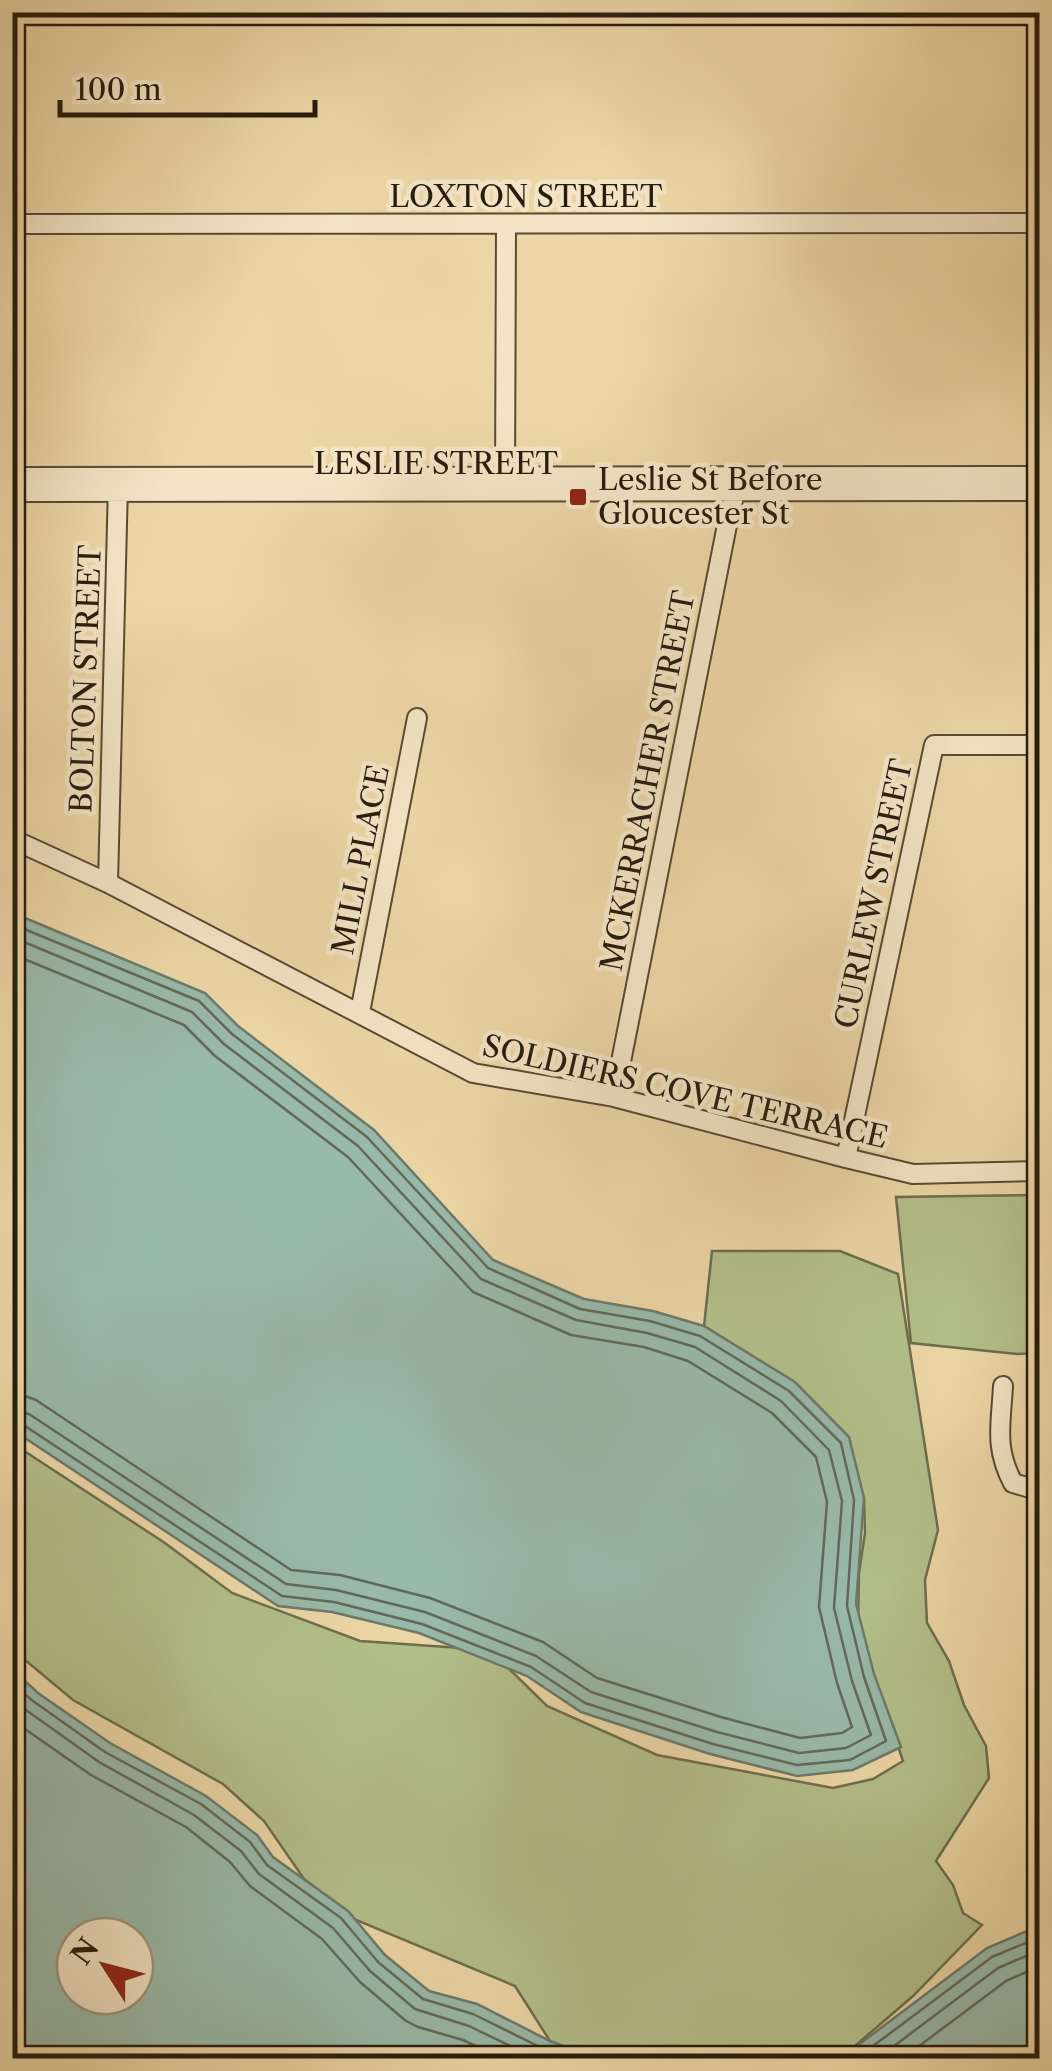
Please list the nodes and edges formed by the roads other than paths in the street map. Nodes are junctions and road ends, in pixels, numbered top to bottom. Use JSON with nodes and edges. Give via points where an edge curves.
{"nodes":[{"id":1,"x":1040,"y":223,"type":"edge"},
{"id":2,"x":12,"y":224,"type":"edge"},
{"id":3,"x":506,"y":225,"type":"junction"},
{"id":4,"x":1040,"y":476,"type":"edge"},
{"id":5,"x":12,"y":477,"type":"edge"},
{"id":6,"x":118,"y":484,"type":"junction"},
{"id":7,"x":505,"y":484,"type":"junction"},
{"id":8,"x":738,"y":484,"type":"junction"},
{"id":9,"x":1040,"y":490,"type":"edge"},
{"id":10,"x":12,"y":492,"type":"edge"},
{"id":11,"x":417,"y":718,"type":"dead end"},
{"id":12,"x":1040,"y":744,"type":"edge"},
{"id":13,"x":12,"y":840,"type":"edge"},
{"id":14,"x":108,"y":883,"type":"junction"},
{"id":15,"x":360,"y":1012,"type":"junction"},
{"id":16,"x":614,"y":1096,"type":"junction"},
{"id":17,"x":846,"y":1158,"type":"junction"},
{"id":18,"x":1040,"y":1171,"type":"edge"},
{"id":19,"x":1003,"y":1386,"type":"dead end"},
{"id":20,"x":1040,"y":1491,"type":"edge"}],
"edges":[{"from":1,"to":3,"type":"street","name":"LOXTON STREET"},
{"from":2,"to":3,"type":"street","name":"LOXTON STREET"},
{"from":3,"to":7,"type":"street"},
{"from":4,"to":8,"type":"street","name":"LESLIE STREET"},
{"from":5,"to":6,"type":"street","name":"LESLIE STREET"},
{"from":6,"to":7,"type":"street","name":"LESLIE STREET"},
{"from":6,"to":10,"type":"street","name":"LESLIE STREET"},
{"from":6,"to":14,"type":"street","name":"BOLTON STREET"},
{"from":7,"to":8,"type":"street","name":"LESLIE STREET"},
{"from":8,"to":9,"type":"street","name":"LESLIE STREET"},
{"from":8,"to":16,"type":"street","name":"MCKERRACHER STREET"},
{"from":11,"to":15,"type":"street","name":"MILL PLACE"},
{"from":12,"to":17,"type":"street","name":"CURLEW STREET","via":[[934,745]]},
{"from":13,"to":14,"type":"street","name":"SOLDIERS COVE TERRACE"},
{"from":14,"to":15,"type":"street","name":"SOLDIERS COVE TERRACE"},
{"from":15,"to":16,"type":"street","name":"SOLDIERS COVE TERRACE","via":[[473,1073]]},
{"from":16,"to":17,"type":"street","name":"SOLDIERS COVE TERRACE"},
{"from":17,"to":18,"type":"street","name":"SOLDIERS COVE TERRACE","via":[[913,1174]]},
{"from":19,"to":20,"type":"street","via":[[1005,1466],[1013,1482]]}]}
